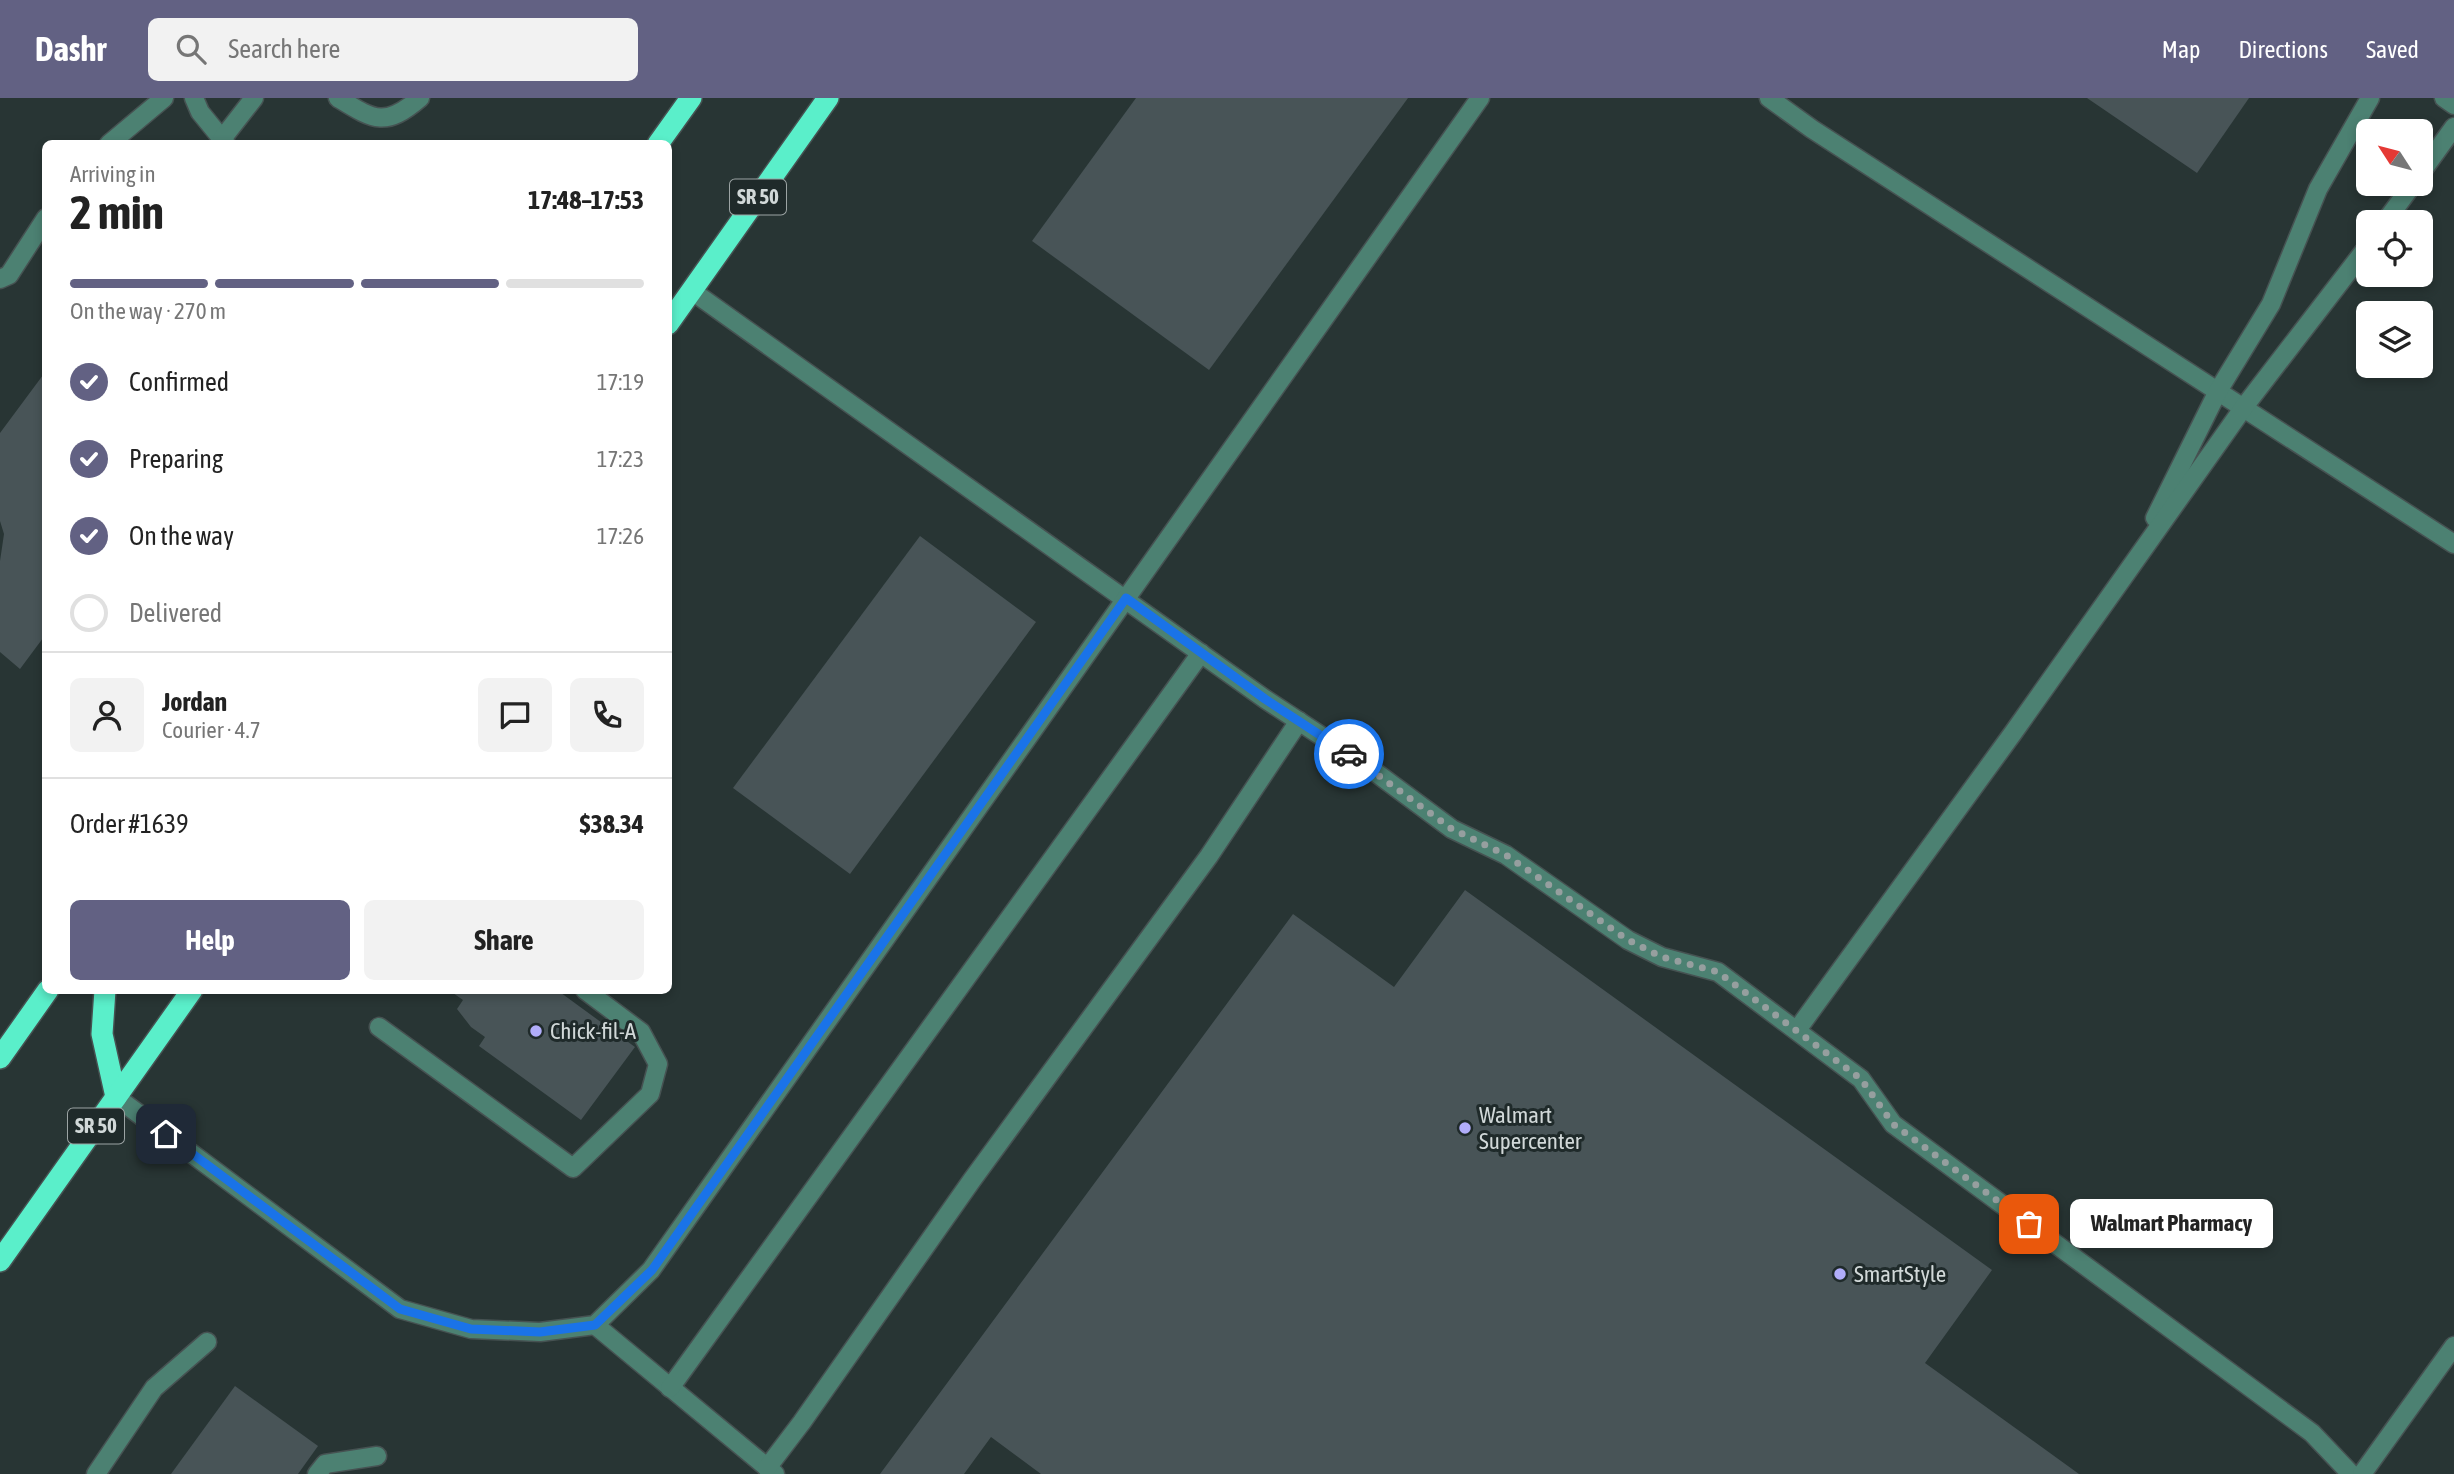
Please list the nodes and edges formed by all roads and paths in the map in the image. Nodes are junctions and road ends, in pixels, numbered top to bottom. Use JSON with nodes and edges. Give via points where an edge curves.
{"nodes":[{"id":1,"x":164,"y":98,"type":"edge"},
{"id":2,"x":194,"y":98,"type":"edge"},
{"id":3,"x":254,"y":98,"type":"edge"},
{"id":4,"x":338,"y":98,"type":"edge"},
{"id":5,"x":420,"y":98,"type":"edge"},
{"id":6,"x":691,"y":98,"type":"edge"},
{"id":7,"x":828,"y":98,"type":"edge"},
{"id":8,"x":1480,"y":98,"type":"edge"},
{"id":9,"x":1769,"y":98,"type":"edge"},
{"id":10,"x":2370,"y":98,"type":"edge"},
{"id":11,"x":2444,"y":98,"type":"edge"},
{"id":12,"x":2454,"y":105,"type":"edge"},
{"id":13,"x":2454,"y":127,"type":"edge"},
{"id":14,"x":114,"y":140,"type":"edge"},
{"id":15,"x":223,"y":140,"type":"edge"},
{"id":16,"x":225,"y":140,"type":"edge"},
{"id":17,"x":661,"y":140,"type":"edge"},
{"id":18,"x":2433,"y":156,"type":"edge"},
{"id":19,"x":42,"y":224,"type":"edge"},
{"id":20,"x":2356,"y":262,"type":"edge"},
{"id":21,"x":0,"y":279,"type":"edge"},
{"id":22,"x":692,"y":291,"type":"junction"},
{"id":23,"x":672,"y":318,"type":"edge"},
{"id":24,"x":2218,"y":391,"type":"junction"},
{"id":25,"x":2244,"y":407,"type":"junction"},
{"id":26,"x":2454,"y":544,"type":"edge"},
{"id":27,"x":2130,"y":568,"type":"junction"},
{"id":28,"x":1126,"y":598,"type":"junction"},
{"id":29,"x":1201,"y":653,"type":"junction"},
{"id":30,"x":1299,"y":721,"type":"junction"},
{"id":31,"x":45,"y":994,"type":"edge"},
{"id":32,"x":105,"y":994,"type":"edge"},
{"id":33,"x":189,"y":994,"type":"edge"},
{"id":34,"x":590,"y":994,"type":"edge"},
{"id":35,"x":379,"y":1027,"type":"dead end"},
{"id":36,"x":1797,"y":1030,"type":"junction"},
{"id":37,"x":0,"y":1058,"type":"edge"},
{"id":38,"x":116,"y":1097,"type":"junction"},
{"id":39,"x":0,"y":1261,"type":"edge"},
{"id":40,"x":595,"y":1325,"type":"junction"},
{"id":41,"x":207,"y":1342,"type":"dead end"},
{"id":42,"x":2454,"y":1346,"type":"edge"},
{"id":43,"x":670,"y":1388,"type":"junction"},
{"id":44,"x":377,"y":1457,"type":"dead end"},
{"id":45,"x":771,"y":1471,"type":"edge"},
{"id":46,"x":96,"y":1474,"type":"edge"},
{"id":47,"x":317,"y":1474,"type":"edge"},
{"id":48,"x":2351,"y":1474,"type":"edge"},
{"id":49,"x":2362,"y":1474,"type":"edge"}],
"edges":[{"from":1,"to":14,"type":"street"},
{"from":2,"to":15,"type":"street","via":[[200,113]]},
{"from":3,"to":16,"type":"street"},
{"from":4,"to":5,"type":"street","via":[[380,119]]},
{"from":6,"to":17,"type":"highway"},
{"from":7,"to":22,"type":"highway","number":"SR 50"},
{"from":8,"to":28,"type":"street"},
{"from":9,"to":24,"type":"street"},
{"from":10,"to":24,"type":"street","via":[[2318,189],[2272,304]]},
{"from":11,"to":12,"type":"street"},
{"from":13,"to":18,"type":"street"},
{"from":19,"to":21,"type":"street","via":[[9,275]]},
{"from":20,"to":25,"type":"street"},
{"from":22,"to":23,"type":"highway","number":"SR 50"},
{"from":22,"to":28,"type":"street"},
{"from":24,"to":25,"type":"street"},
{"from":24,"to":27,"type":"street"},
{"from":25,"to":26,"type":"street"},
{"from":25,"to":27,"type":"street"},
{"from":27,"to":36,"type":"street"},
{"from":28,"to":29,"type":"street"},
{"from":28,"to":40,"type":"street","via":[[652,1270]]},
{"from":29,"to":30,"type":"street"},
{"from":29,"to":43,"type":"street"},
{"from":30,"to":36,"type":"street","via":[[1452,829],[1506,855],[1628,940],[1662,957],[1718,972]]},
{"from":30,"to":45,"type":"street","via":[[1209,856],[972,1180]]},
{"from":31,"to":37,"type":"highway"},
{"from":32,"to":38,"type":"highway","via":[[102,1034]]},
{"from":33,"to":38,"type":"highway","number":"SR 50"},
{"from":34,"to":35,"type":"street","via":[[641,1032],[658,1064],[650,1094],[573,1168]]},
{"from":36,"to":48,"type":"street","via":[[1861,1079],[1893,1124],[2312,1433]]},
{"from":38,"to":39,"type":"highway","number":"SR 50"},
{"from":38,"to":40,"type":"street","via":[[400,1309],[471,1329],[540,1332]]},
{"from":40,"to":43,"type":"street"},
{"from":41,"to":46,"type":"street","via":[[154,1388]]},
{"from":42,"to":49,"type":"street"},
{"from":43,"to":45,"type":"street"},
{"from":44,"to":47,"type":"street","via":[[325,1464]]}]}
